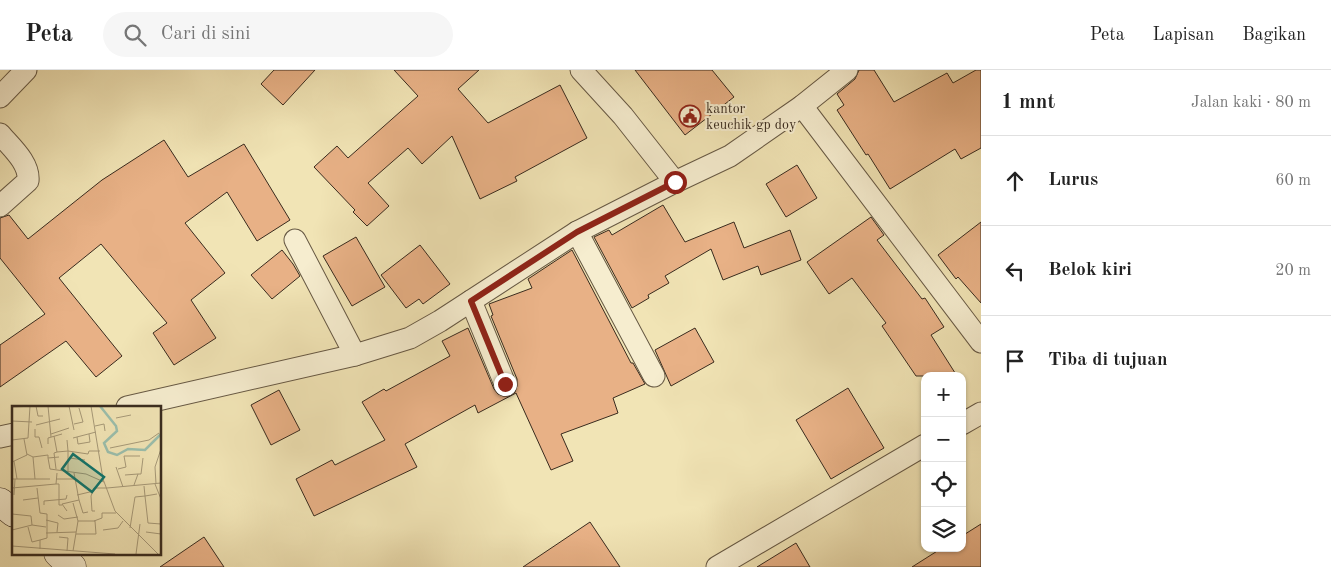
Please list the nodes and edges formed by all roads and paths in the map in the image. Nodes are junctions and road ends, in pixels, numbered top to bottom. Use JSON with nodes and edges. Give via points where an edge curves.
{"nodes":[{"id":1,"x":26,"y":70,"type":"edge"},
{"id":2,"x":581,"y":70,"type":"edge"},
{"id":3,"x":847,"y":70,"type":"edge"},
{"id":4,"x":0,"y":97,"type":"edge"},
{"id":5,"x":802,"y":106,"type":"junction"},
{"id":6,"x":0,"y":134,"type":"edge"},
{"id":7,"x":675,"y":182,"type":"junction"},
{"id":8,"x":0,"y":206,"type":"edge"},
{"id":9,"x":577,"y":232,"type":"junction"},
{"id":10,"x":295,"y":240,"type":"dead end"},
{"id":11,"x":471,"y":301,"type":"junction"},
{"id":12,"x":981,"y":342,"type":"edge"},
{"id":13,"x":355,"y":355,"type":"junction"},
{"id":14,"x":654,"y":376,"type":"dead end"},
{"id":15,"x":505,"y":384,"type":"dead end"},
{"id":16,"x":131,"y":406,"type":"edge"},
{"id":17,"x":981,"y":413,"type":"edge"},
{"id":18,"x":966,"y":422,"type":"edge"},
{"id":19,"x":921,"y":448,"type":"edge"},
{"id":20,"x":0,"y":502,"type":"edge"},
{"id":21,"x":12,"y":511,"type":"edge"},
{"id":22,"x":59,"y":554,"type":"edge"},
{"id":23,"x":72,"y":567,"type":"edge"},
{"id":24,"x":717,"y":567,"type":"edge"}],
"edges":[{"from":1,"to":4,"type":"street"},
{"from":2,"to":7,"type":"street","via":[[623,116]]},
{"from":3,"to":5,"type":"street"},
{"from":5,"to":7,"type":"street","via":[[730,156]]},
{"from":5,"to":12,"type":"street"},
{"from":6,"to":8,"type":"street","via":[[26,166],[29,175],[28,182]]},
{"from":7,"to":9,"type":"street"},
{"from":9,"to":11,"type":"street"},
{"from":9,"to":14,"type":"street"},
{"from":10,"to":13,"type":"street"},
{"from":11,"to":13,"type":"street","via":[[410,338]]},
{"from":11,"to":15,"type":"street"},
{"from":13,"to":16,"type":"street"},
{"from":17,"to":18,"type":"street"},
{"from":19,"to":24,"type":"street"},
{"from":20,"to":21,"type":"street"},
{"from":22,"to":23,"type":"street"}]}
